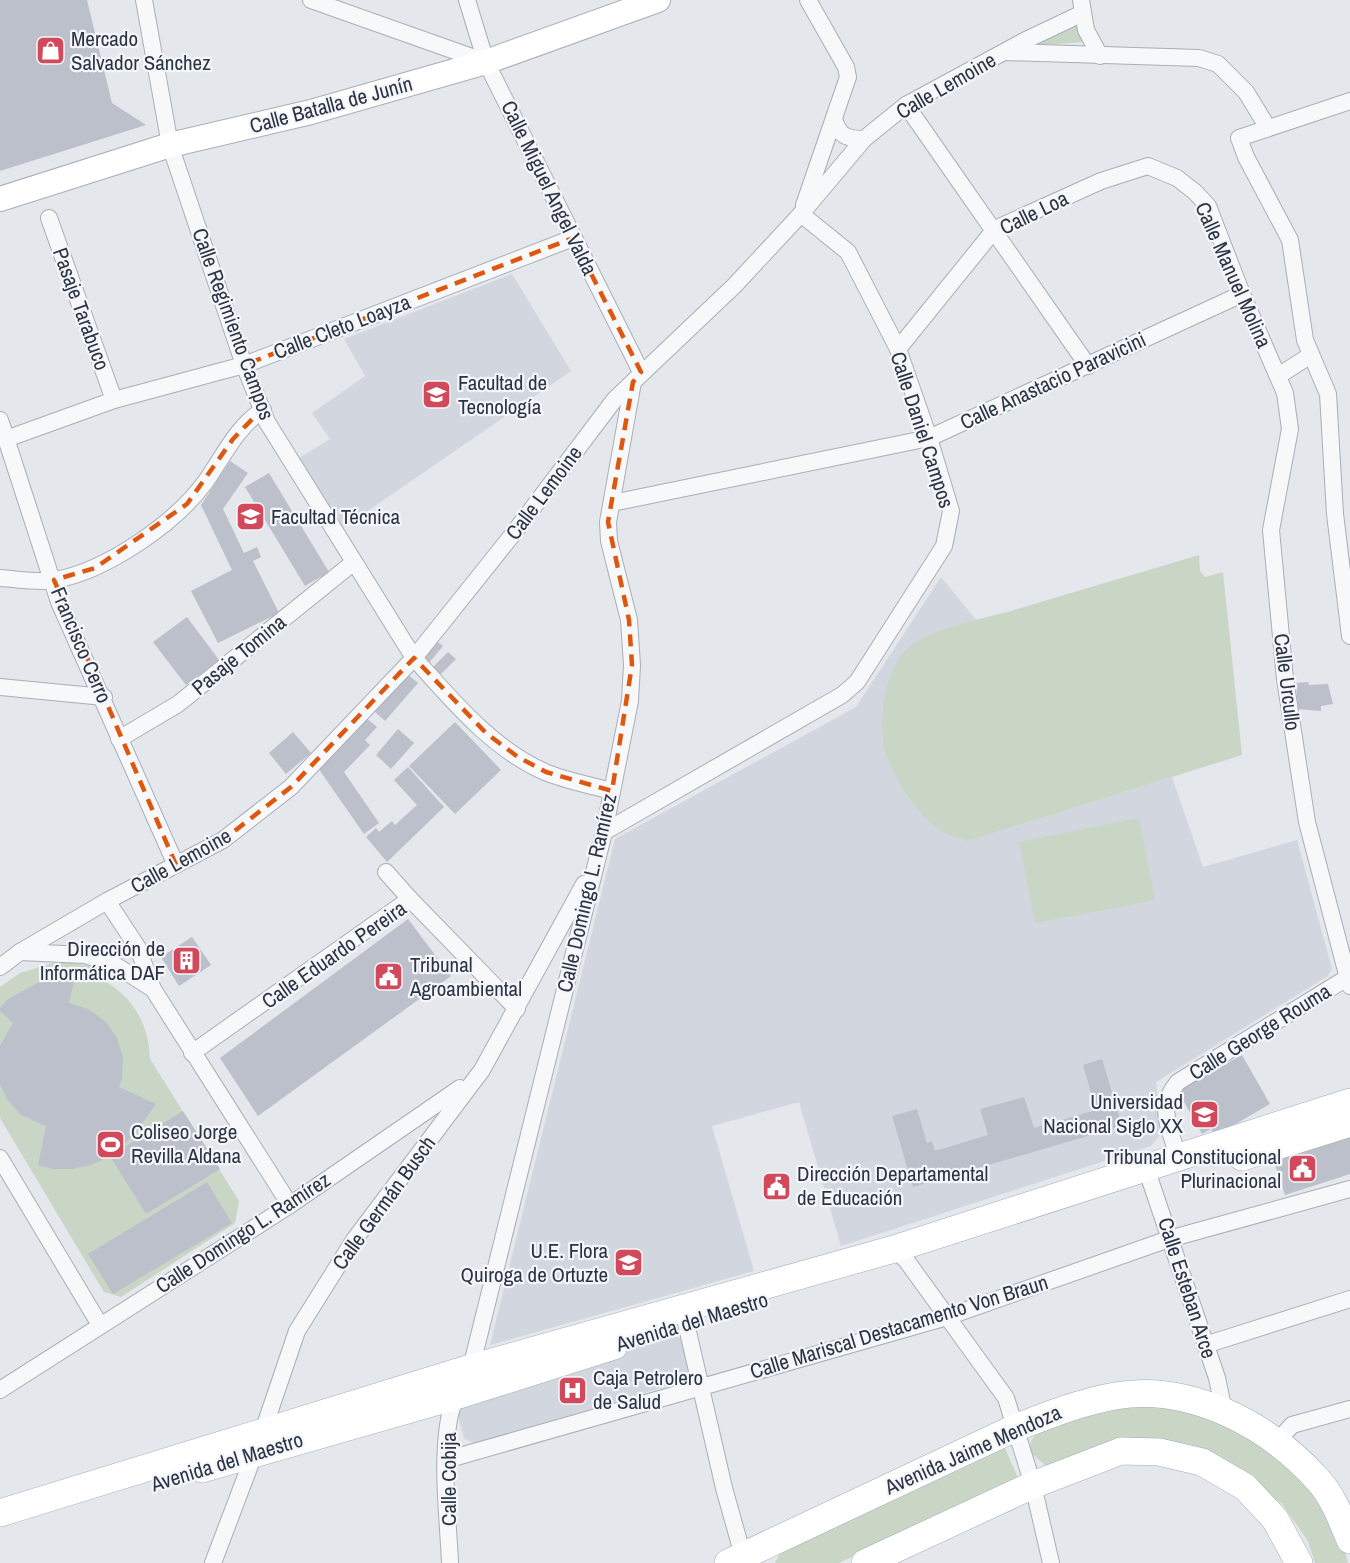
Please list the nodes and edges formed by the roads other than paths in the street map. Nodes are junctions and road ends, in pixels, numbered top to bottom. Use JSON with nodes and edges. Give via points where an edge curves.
{"nodes":[{"id":1,"x":144,"y":0,"type":"edge"},
{"id":2,"x":311,"y":0,"type":"edge"},
{"id":3,"x":467,"y":0,"type":"edge"},
{"id":4,"x":658,"y":0,"type":"edge"},
{"id":5,"x":808,"y":0,"type":"edge"},
{"id":6,"x":1082,"y":7,"type":"edge"},
{"id":7,"x":1004,"y":52,"type":"junction"},
{"id":8,"x":1100,"y":56,"type":"junction"},
{"id":9,"x":486,"y":62,"type":"junction"},
{"id":10,"x":1350,"y":101,"type":"edge"},
{"id":11,"x":906,"y":105,"type":"junction"},
{"id":12,"x":834,"y":118,"type":"junction"},
{"id":13,"x":1269,"y":128,"type":"junction"},
{"id":14,"x":864,"y":139,"type":"junction"},
{"id":15,"x":170,"y":145,"type":"junction"},
{"id":16,"x":1148,"y":166,"type":"joint"},
{"id":17,"x":0,"y":199,"type":"edge"},
{"id":18,"x":801,"y":214,"type":"junction"},
{"id":19,"x":49,"y":218,"type":"dead end"},
{"id":20,"x":995,"y":229,"type":"junction"},
{"id":21,"x":573,"y":238,"type":"junction"},
{"id":22,"x":1242,"y":294,"type":"junction"},
{"id":23,"x":898,"y":349,"type":"junction"},
{"id":24,"x":1311,"y":355,"type":"junction"},
{"id":25,"x":244,"y":364,"type":"junction"},
{"id":26,"x":1088,"y":366,"type":"junction"},
{"id":27,"x":1278,"y":376,"type":"junction"},
{"id":28,"x":637,"y":377,"type":"junction"},
{"id":29,"x":114,"y":400,"type":"junction"},
{"id":30,"x":263,"y":410,"type":"junction"},
{"id":31,"x":0,"y":420,"type":"edge"},
{"id":32,"x":929,"y":438,"type":"junction"},
{"id":33,"x":6,"y":439,"type":"junction"},
{"id":34,"x":612,"y":503,"type":"junction"},
{"id":35,"x":354,"y":562,"type":"junction"},
{"id":36,"x":0,"y":578,"type":"edge"},
{"id":37,"x":54,"y":580,"type":"junction"},
{"id":38,"x":1350,"y":636,"type":"edge"},
{"id":39,"x":414,"y":658,"type":"junction"},
{"id":40,"x":0,"y":687,"type":"edge"},
{"id":41,"x":104,"y":697,"type":"junction"},
{"id":42,"x":119,"y":739,"type":"junction"},
{"id":43,"x":612,"y":791,"type":"junction"},
{"id":44,"x":604,"y":832,"type":"junction"},
{"id":45,"x":596,"y":862,"type":"junction"},
{"id":46,"x":176,"y":865,"type":"junction"},
{"id":47,"x":386,"y":872,"type":"dead end"},
{"id":48,"x":410,"y":899,"type":"junction"},
{"id":49,"x":107,"y":901,"type":"junction"},
{"id":50,"x":20,"y":952,"type":"junction"},
{"id":51,"x":0,"y":967,"type":"edge"},
{"id":52,"x":1349,"y":980,"type":"edge"},
{"id":53,"x":153,"y":989,"type":"junction"},
{"id":54,"x":517,"y":1008,"type":"junction"},
{"id":55,"x":192,"y":1053,"type":"junction"},
{"id":56,"x":482,"y":1070,"type":"junction"},
{"id":57,"x":1350,"y":1102,"type":"edge"},
{"id":58,"x":1350,"y":1123,"type":"edge"},
{"id":59,"x":0,"y":1158,"type":"edge"},
{"id":60,"x":1179,"y":1158,"type":"junction"},
{"id":61,"x":1150,"y":1176,"type":"junction"},
{"id":62,"x":1350,"y":1189,"type":"edge"},
{"id":63,"x":290,"y":1205,"type":"junction"},
{"id":64,"x":1169,"y":1239,"type":"junction"},
{"id":65,"x":900,"y":1254,"type":"junction"},
{"id":66,"x":1350,"y":1299,"type":"edge"},
{"id":67,"x":947,"y":1317,"type":"junction"},
{"id":68,"x":686,"y":1323,"type":"junction"},
{"id":69,"x":100,"y":1325,"type":"junction"},
{"id":70,"x":1205,"y":1345,"type":"junction"},
{"id":71,"x":471,"y":1368,"type":"junction"},
{"id":72,"x":702,"y":1388,"type":"junction"},
{"id":73,"x":0,"y":1390,"type":"edge"},
{"id":74,"x":456,"y":1396,"type":"junction"},
{"id":75,"x":1350,"y":1409,"type":"edge"},
{"id":76,"x":1224,"y":1411,"type":"junction"},
{"id":77,"x":1015,"y":1428,"type":"junction"},
{"id":78,"x":258,"y":1442,"type":"junction"},
{"id":79,"x":1277,"y":1442,"type":"junction"},
{"id":80,"x":447,"y":1460,"type":"junction"},
{"id":81,"x":1033,"y":1485,"type":"junction"},
{"id":82,"x":0,"y":1513,"type":"edge"},
{"id":83,"x":0,"y":1531,"type":"edge"},
{"id":84,"x":1350,"y":1540,"type":"edge"},
{"id":85,"x":739,"y":1560,"type":"edge"},
{"id":86,"x":213,"y":1563,"type":"edge"},
{"id":87,"x":450,"y":1563,"type":"edge"},
{"id":88,"x":865,"y":1563,"type":"edge"},
{"id":89,"x":1051,"y":1563,"type":"edge"},
{"id":90,"x":1299,"y":1563,"type":"edge"}],
"edges":[{"from":1,"to":15,"type":"street","name":"Calle Regimiento Campos"},
{"from":2,"to":9,"type":"street"},
{"from":3,"to":9,"type":"street","name":"Calle Miguel Angel Valda"},
{"from":4,"to":9,"type":"main road","name":"Calle Batalla de Junín"},
{"from":5,"to":12,"type":"street","via":[[846,68],[846,87]]},
{"from":6,"to":7,"type":"street","name":"Calle Lemoine"},
{"from":6,"to":8,"type":"street","via":[[1086,30]]},
{"from":7,"to":8,"type":"street"},
{"from":7,"to":11,"type":"street","name":"Calle Lemoine"},
{"from":8,"to":13,"type":"street","via":[[1199,58],[1218,64],[1246,92]]},
{"from":9,"to":15,"type":"main road","name":"Calle Batalla de Junín","via":[[311,112]]},
{"from":9,"to":21,"type":"street","name":"Calle Miguel Angel Valda"},
{"from":10,"to":13,"type":"street"},
{"from":11,"to":14,"type":"street","name":"Calle Lemoine"},
{"from":11,"to":20,"type":"street"},
{"from":12,"to":14,"type":"street","via":[[843,136]]},
{"from":12,"to":18,"type":"street"},
{"from":13,"to":24,"type":"street","via":[[1239,138],[1290,240],[1305,340]]},
{"from":14,"to":18,"type":"street","name":"Calle Lemoine"},
{"from":15,"to":17,"type":"main road","name":"Calle Batalla de Junín"},
{"from":15,"to":25,"type":"street","name":"Calle Regimiento Campos"},
{"from":16,"to":20,"type":"street","name":"Calle Loa","via":[[1101,181]]},
{"from":16,"to":22,"type":"street","name":"Calle Manuel Molina","via":[[1177,178],[1208,206]]},
{"from":18,"to":23,"type":"street","name":"Calle Daniel Campos","via":[[848,252]]},
{"from":18,"to":28,"type":"street","name":"Calle Lemoine","via":[[734,286]]},
{"from":19,"to":29,"type":"street","name":"Pasaje Tarabuco"},
{"from":20,"to":23,"type":"street","name":"Calle Loa"},
{"from":20,"to":26,"type":"street"},
{"from":21,"to":25,"type":"street","name":"Calle Cleto Loayza"},
{"from":21,"to":28,"type":"street","name":"Calle Miguel Angel Valda"},
{"from":22,"to":26,"type":"street","name":"Calle Anastacio Paravicini"},
{"from":22,"to":27,"type":"street","name":"Calle Manuel Molina"},
{"from":23,"to":32,"type":"street","name":"Calle Daniel Campos"},
{"from":24,"to":27,"type":"street"},
{"from":24,"to":38,"type":"street","via":[[1328,394],[1335,514]]},
{"from":25,"to":29,"type":"street","name":"Calle Cleto Loayza"},
{"from":25,"to":30,"type":"street","name":"Calle Regimiento Campos"},
{"from":26,"to":32,"type":"street","name":"Calle Anastacio Paravicini"},
{"from":27,"to":52,"type":"street","name":"Calle Urcullo","via":[[1285,393],[1290,429],[1271,530],[1286,679],[1307,822]]},
{"from":28,"to":34,"type":"street","name":"Calle Domingo L. Ramírez"},
{"from":28,"to":39,"type":"street","name":"Calle Lemoine","via":[[615,399]]},
{"from":29,"to":33,"type":"street","name":"Calle Cleto Loayza"},
{"from":30,"to":35,"type":"street","name":"Calle Regimiento Campos"},
{"from":30,"to":37,"type":"street","via":[[233,439],[187,504],[129,548],[94,568]]},
{"from":31,"to":33,"type":"street","name":"Francisco Cerro"},
{"from":32,"to":34,"type":"street","name":"Calle Anastacio Paravicini"},
{"from":32,"to":44,"type":"street","name":"Calle Daniel Campos","via":[[951,511],[944,546],[857,682],[842,695]]},
{"from":33,"to":37,"type":"street","name":"Francisco Cerro"},
{"from":34,"to":43,"type":"street","name":"Calle Domingo L. Ramírez","via":[[609,541],[629,620],[632,665],[630,701]]},
{"from":35,"to":39,"type":"street","name":"Calle Regimiento Campos"},
{"from":35,"to":42,"type":"street","name":"Pasaje Tomina","via":[[178,704]]},
{"from":36,"to":37,"type":"street"},
{"from":37,"to":41,"type":"street","name":"Francisco Cerro","via":[[59,602]]},
{"from":39,"to":43,"type":"street","name":"Calle Regimiento Campos","via":[[486,733],[518,758],[546,772]]},
{"from":39,"to":46,"type":"street","name":"Calle Lemoine","via":[[291,787],[224,840]]},
{"from":40,"to":41,"type":"street"},
{"from":41,"to":42,"type":"street","name":"Francisco Cerro"},
{"from":42,"to":46,"type":"street","name":"Francisco Cerro"},
{"from":43,"to":44,"type":"street","name":"Calle Domingo L. Ramírez"},
{"from":44,"to":45,"type":"street","name":"Calle Domingo L. Ramírez"},
{"from":45,"to":54,"type":"street","name":"Calle Germán Busch"},
{"from":45,"to":71,"type":"street","name":"Calle Domingo L. Ramírez"},
{"from":46,"to":49,"type":"street","name":"Calle Lemoine"},
{"from":47,"to":48,"type":"street"},
{"from":48,"to":54,"type":"street","name":"Calle Eduardo Pereira"},
{"from":48,"to":55,"type":"street","name":"Calle Eduardo Pereira"},
{"from":49,"to":50,"type":"street","name":"Calle Lemoine"},
{"from":49,"to":53,"type":"street","via":[[138,948]]},
{"from":50,"to":51,"type":"street","name":"Calle Lemoine"},
{"from":50,"to":53,"type":"street","via":[[85,955],[116,964]]},
{"from":52,"to":60,"type":"street","name":"Calle George Rouma","via":[[1178,1082],[1165,1103]]},
{"from":53,"to":55,"type":"street"},
{"from":54,"to":56,"type":"street","name":"Calle Germán Busch"},
{"from":55,"to":63,"type":"street"},
{"from":56,"to":63,"type":"street","name":"Calle Domingo L. Ramírez","via":[[443,1102]]},
{"from":56,"to":78,"type":"street","name":"Calle Germán Busch","via":[[354,1240],[297,1330]]},
{"from":57,"to":60,"type":"main road","name":"Avenida del Maestro"},
{"from":58,"to":61,"type":"main road","name":"Avenida del Maestro"},
{"from":59,"to":69,"type":"street"},
{"from":60,"to":61,"type":"main road","name":"Avenida del Maestro"},
{"from":61,"to":64,"type":"street","name":"Calle Esteban Arce"},
{"from":61,"to":65,"type":"main road","name":"Avenida del Maestro"},
{"from":62,"to":64,"type":"street","name":"Calle Mariscal Destacamento Von Braun"},
{"from":63,"to":69,"type":"street","name":"Calle Domingo L. Ramírez"},
{"from":64,"to":67,"type":"street","name":"Calle Mariscal Destacamento Von Braun"},
{"from":64,"to":70,"type":"street","name":"Calle Esteban Arce"},
{"from":65,"to":67,"type":"street"},
{"from":65,"to":68,"type":"main road","name":"Avenida del Maestro"},
{"from":65,"to":71,"type":"main road","name":"Avenida del Maestro"},
{"from":66,"to":70,"type":"street"},
{"from":67,"to":72,"type":"street","name":"Calle Mariscal Destacamento Von Braun"},
{"from":67,"to":77,"type":"street","via":[[1006,1398]]},
{"from":68,"to":72,"type":"street"},
{"from":68,"to":74,"type":"main road","name":"Avenida del Maestro"},
{"from":69,"to":73,"type":"street","name":"Calle Domingo L. Ramírez"},
{"from":70,"to":76,"type":"street","name":"Calle Esteban Arce"},
{"from":71,"to":74,"type":"street","name":"Calle Domingo L. Ramírez"},
{"from":71,"to":78,"type":"main road","name":"Avenida del Maestro"},
{"from":72,"to":80,"type":"street","name":"Calle Mariscal Destacamento Von Braun"},
{"from":72,"to":85,"type":"street"},
{"from":74,"to":78,"type":"main road","name":"Avenida del Maestro"},
{"from":74,"to":80,"type":"street","name":"Calle Cobija","via":[[449,1419]]},
{"from":75,"to":79,"type":"street","via":[[1292,1425]]},
{"from":76,"to":77,"type":"main road","name":"Avenida Jaime Mendoza","via":[[1177,1395],[1117,1395]]},
{"from":76,"to":79,"type":"main road","name":"Avenida Jaime Mendoza"},
{"from":77,"to":81,"type":"street"},
{"from":77,"to":85,"type":"main road","name":"Avenida Jaime Mendoza"},
{"from":78,"to":82,"type":"main road"},
{"from":78,"to":83,"type":"main road","name":"Avenida del Maestro"},
{"from":78,"to":86,"type":"street","name":"Calle Germán Busch"},
{"from":79,"to":84,"type":"main road","name":"Avenida Jaime Mendoza","via":[[1319,1480]]},
{"from":80,"to":87,"type":"street","name":"Calle Cobija"},
{"from":81,"to":88,"type":"main road"},
{"from":81,"to":89,"type":"street"},
{"from":81,"to":90,"type":"main road","via":[[1121,1451],[1159,1452],[1202,1462],[1245,1487],[1275,1519]]}]}
